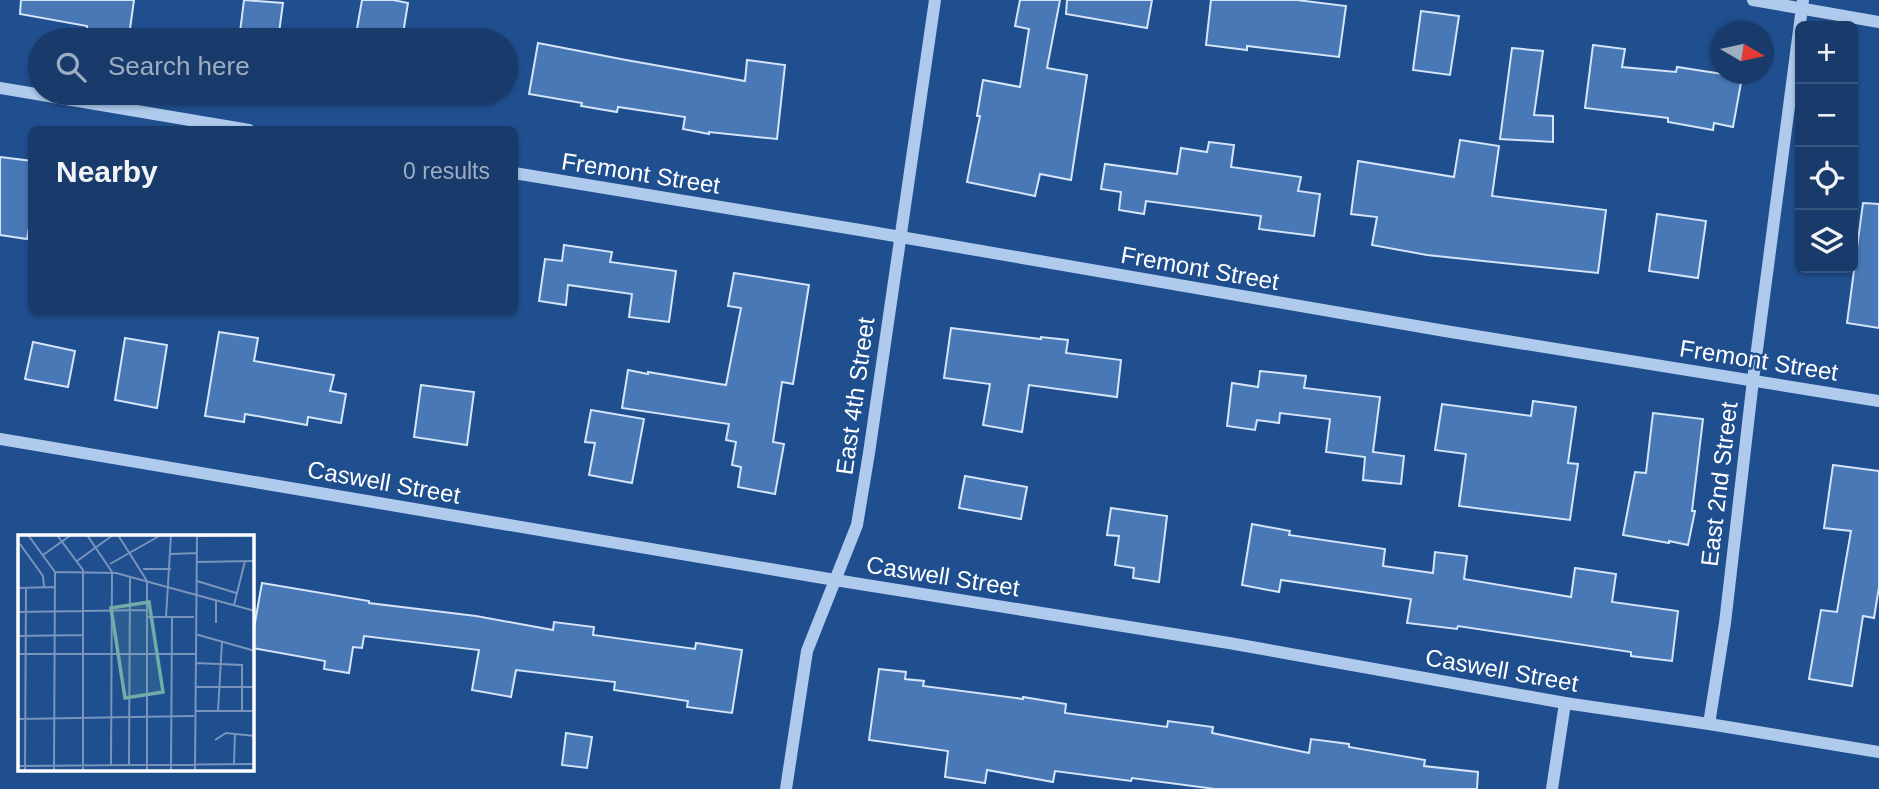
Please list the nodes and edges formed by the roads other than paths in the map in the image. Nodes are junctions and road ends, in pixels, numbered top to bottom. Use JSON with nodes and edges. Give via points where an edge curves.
{"nodes":[{"id":1,"x":934,"y":0,"type":"edge"},
{"id":2,"x":1753,"y":0,"type":"edge"},
{"id":3,"x":1803,"y":5,"type":"edge"},
{"id":4,"x":1879,"y":22,"type":"edge"},
{"id":5,"x":0,"y":88,"type":"edge"},
{"id":6,"x":28,"y":93,"type":"edge"},
{"id":7,"x":101,"y":105,"type":"edge"},
{"id":8,"x":225,"y":126,"type":"edge"},
{"id":9,"x":518,"y":174,"type":"edge"},
{"id":10,"x":899,"y":237,"type":"junction"},
{"id":11,"x":1752,"y":380,"type":"junction"},
{"id":12,"x":1879,"y":401,"type":"edge"},
{"id":13,"x":0,"y":439,"type":"edge"},
{"id":14,"x":835,"y":580,"type":"junction"},
{"id":15,"x":1565,"y":703,"type":"junction"},
{"id":16,"x":1709,"y":724,"type":"junction"},
{"id":17,"x":1879,"y":752,"type":"edge"},
{"id":18,"x":786,"y":789,"type":"edge"},
{"id":19,"x":1552,"y":789,"type":"edge"}],
"edges":[{"from":1,"to":10,"type":"street","name":"East 4th Street"},
{"from":2,"to":3,"type":"street"},
{"from":3,"to":4,"type":"street"},
{"from":3,"to":11,"type":"street","name":"East 2nd Street"},
{"from":5,"to":6,"type":"street"},
{"from":7,"to":8,"type":"street"},
{"from":9,"to":10,"type":"street","name":"Fremont Street"},
{"from":10,"to":11,"type":"street","name":"Fremont Street"},
{"from":10,"to":14,"type":"street","name":"East 4th Street","via":[[857,524]]},
{"from":11,"to":12,"type":"street","name":"Fremont Street"},
{"from":11,"to":16,"type":"street","name":"East 2nd Street"},
{"from":13,"to":14,"type":"street","name":"Caswell Street"},
{"from":14,"to":15,"type":"street","name":"Caswell Street"},
{"from":14,"to":18,"type":"street","name":"East 4th Street","via":[[807,652]]},
{"from":15,"to":16,"type":"street","name":"Caswell Street"},
{"from":15,"to":19,"type":"street"},
{"from":16,"to":17,"type":"street","name":"Caswell Street"}]}
